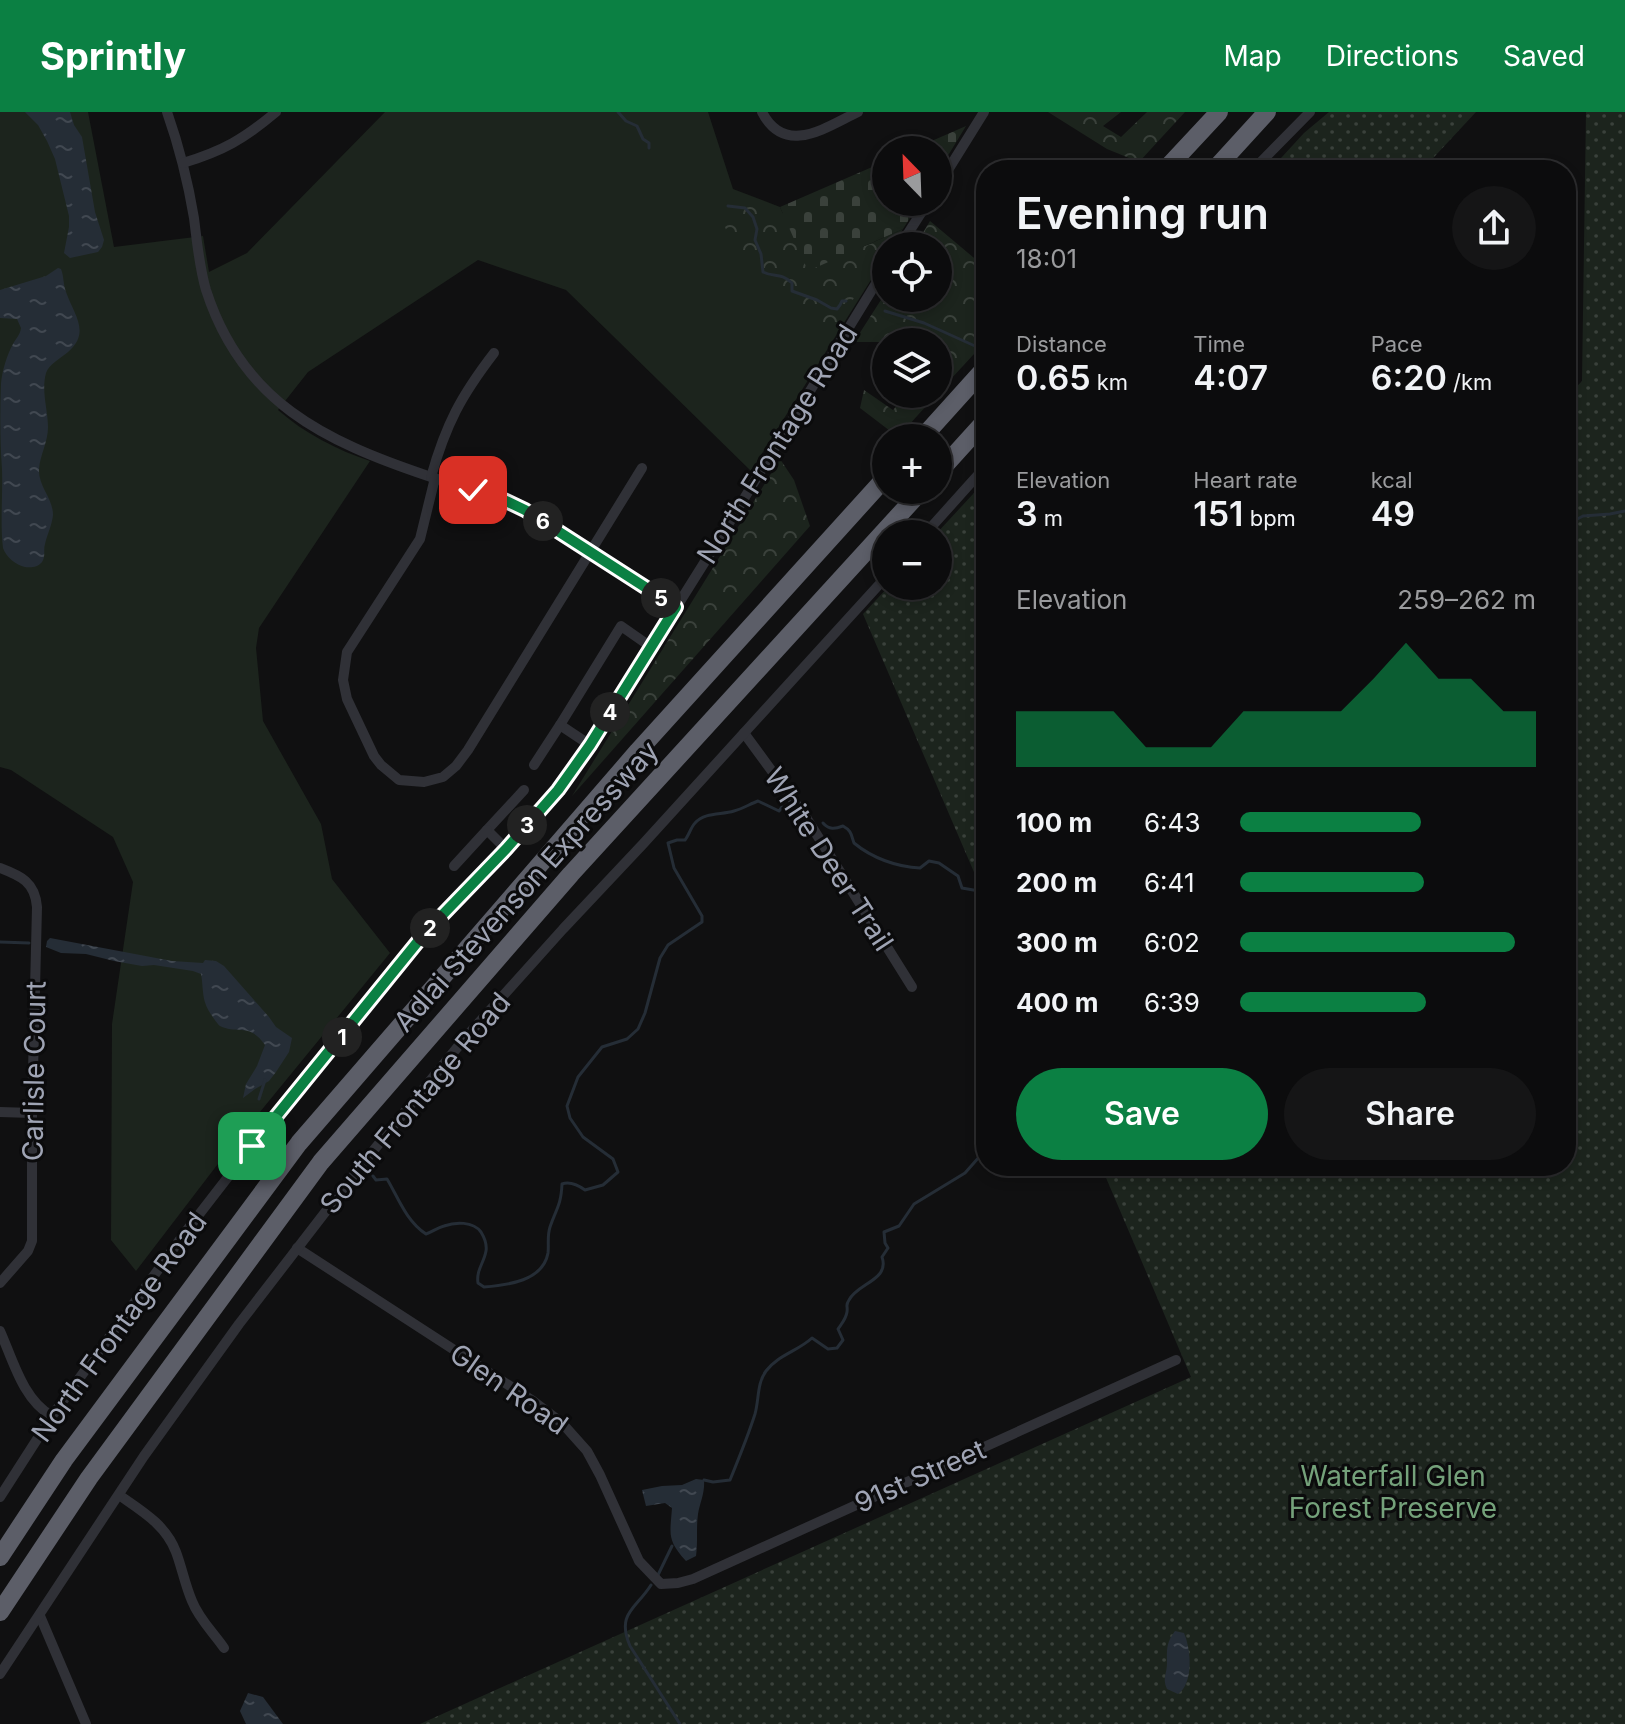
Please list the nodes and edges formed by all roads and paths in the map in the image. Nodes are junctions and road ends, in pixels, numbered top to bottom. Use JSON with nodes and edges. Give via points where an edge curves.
{"nodes":[{"id":1,"x":167,"y":112,"type":"edge"},
{"id":2,"x":276,"y":112,"type":"edge"},
{"id":3,"x":762,"y":112,"type":"edge"},
{"id":4,"x":858,"y":112,"type":"edge"},
{"id":5,"x":984,"y":112,"type":"edge"},
{"id":6,"x":1219,"y":112,"type":"edge"},
{"id":7,"x":1267,"y":112,"type":"edge"},
{"id":8,"x":1273,"y":112,"type":"edge"},
{"id":9,"x":1310,"y":112,"type":"edge"},
{"id":10,"x":1247,"y":134,"type":"junction"},
{"id":11,"x":1174,"y":160,"type":"edge"},
{"id":12,"x":1223,"y":160,"type":"edge"},
{"id":13,"x":1263,"y":160,"type":"edge"},
{"id":14,"x":183,"y":163,"type":"junction"},
{"id":15,"x":952,"y":163,"type":"edge"},
{"id":16,"x":872,"y":290,"type":"edge"},
{"id":17,"x":494,"y":353,"type":"dead end"},
{"id":18,"x":976,"y":378,"type":"edge"},
{"id":19,"x":935,"y":424,"type":"edge"},
{"id":20,"x":976,"y":431,"type":"edge"},
{"id":21,"x":952,"y":458,"type":"edge"},
{"id":22,"x":642,"y":468,"type":"dead end"},
{"id":23,"x":433,"y":477,"type":"junction"},
{"id":24,"x":976,"y":477,"type":"edge"},
{"id":25,"x":872,"y":492,"type":"edge"},
{"id":26,"x":909,"y":504,"type":"edge"},
{"id":27,"x":938,"y":520,"type":"edge"},
{"id":28,"x":590,"y":551,"type":"junction"},
{"id":29,"x":872,"y":592,"type":"edge"},
{"id":30,"x":676,"y":607,"type":"junction"},
{"id":31,"x":651,"y":647,"type":"junction"},
{"id":32,"x":560,"y":725,"type":"junction"},
{"id":33,"x":744,"y":733,"type":"junction"},
{"id":34,"x":590,"y":745,"type":"junction"},
{"id":35,"x":534,"y":765,"type":"dead end"},
{"id":36,"x":524,"y":790,"type":"dead end"},
{"id":37,"x":487,"y":830,"type":"junction"},
{"id":38,"x":506,"y":849,"type":"junction"},
{"id":39,"x":454,"y":866,"type":"dead end"},
{"id":40,"x":0,"y":868,"type":"edge"},
{"id":41,"x":912,"y":987,"type":"dead end"},
{"id":42,"x":0,"y":1112,"type":"edge"},
{"id":43,"x":32,"y":1113,"type":"junction"},
{"id":44,"x":297,"y":1248,"type":"junction"},
{"id":45,"x":0,"y":1283,"type":"edge"},
{"id":46,"x":0,"y":1331,"type":"edge"},
{"id":47,"x":1176,"y":1360,"type":"dead end"},
{"id":48,"x":52,"y":1416,"type":"junction"},
{"id":49,"x":119,"y":1495,"type":"junction"},
{"id":50,"x":0,"y":1497,"type":"edge"},
{"id":51,"x":0,"y":1557,"type":"edge"},
{"id":52,"x":661,"y":1584,"type":"joint"},
{"id":53,"x":0,"y":1612,"type":"edge"},
{"id":54,"x":40,"y":1616,"type":"junction"},
{"id":55,"x":224,"y":1648,"type":"dead end"},
{"id":56,"x":0,"y":1674,"type":"edge"},
{"id":57,"x":86,"y":1724,"type":"edge"}],
"edges":[{"from":1,"to":14,"type":"street"},
{"from":2,"to":14,"type":"street","via":[[231,146]]},
{"from":3,"to":4,"type":"street","via":[[776,130],[795,137]]},
{"from":5,"to":15,"type":"street"},
{"from":6,"to":11,"type":"highway"},
{"from":7,"to":10,"type":"highway"},
{"from":8,"to":10,"type":"highway"},
{"from":9,"to":13,"type":"street"},
{"from":10,"to":12,"type":"highway"},
{"from":14,"to":23,"type":"street","via":[[207,293],[249,373],[319,431]]},
{"from":16,"to":30,"type":"street","name":"North Frontage Road"},
{"from":17,"to":23,"type":"street","via":[[455,412]]},
{"from":18,"to":19,"type":"highway"},
{"from":20,"to":21,"type":"highway"},
{"from":22,"to":28,"type":"street"},
{"from":23,"to":28,"type":"street","via":[[504,500]]},
{"from":23,"to":28,"type":"street","via":[[420,539],[347,652],[344,671],[347,699],[374,756],[399,780],[424,782],[443,777],[456,766]]},
{"from":24,"to":27,"type":"street"},
{"from":25,"to":51,"type":"highway","name":"Adlai Stevenson Expressway","via":[[638,751],[299,1143],[64,1460]]},
{"from":26,"to":53,"type":"highway","name":"Adlai Stevenson Expressway","via":[[571,874],[321,1162],[89,1478]]},
{"from":28,"to":30,"type":"street"},
{"from":29,"to":33,"type":"street","name":"South Frontage Road"},
{"from":30,"to":31,"type":"street","name":"North Frontage Road"},
{"from":31,"to":32,"type":"street","via":[[621,626]]},
{"from":31,"to":34,"type":"street","name":"North Frontage Road"},
{"from":32,"to":34,"type":"street"},
{"from":32,"to":35,"type":"street"},
{"from":33,"to":41,"type":"street","name":"White Deer Trail","via":[[807,819]]},
{"from":33,"to":44,"type":"street","name":"South Frontage Road","via":[[465,1038]]},
{"from":34,"to":38,"type":"street","name":"North Frontage Road"},
{"from":36,"to":37,"type":"street"},
{"from":37,"to":38,"type":"street"},
{"from":37,"to":39,"type":"street"},
{"from":38,"to":48,"type":"street","name":"North Frontage Road","via":[[424,934],[252,1146]]},
{"from":40,"to":43,"type":"street","name":"Carlisle Court","via":[[19,875],[37,898]]},
{"from":42,"to":43,"type":"street"},
{"from":43,"to":45,"type":"street","name":"Carlisle Court","via":[[32,1241]]},
{"from":44,"to":49,"type":"street","name":"South Frontage Road"},
{"from":44,"to":52,"type":"street","name":"Glen Road","via":[[562,1423],[593,1461],[639,1561]]},
{"from":46,"to":48,"type":"street","via":[[27,1390]]},
{"from":47,"to":52,"type":"street","name":"91st Street","via":[[693,1579]]},
{"from":48,"to":50,"type":"street","name":"North Frontage Road"},
{"from":49,"to":54,"type":"street","name":"South Frontage Road"},
{"from":49,"to":55,"type":"street","via":[[164,1530],[198,1614]]},
{"from":54,"to":56,"type":"street","name":"South Frontage Road"},
{"from":54,"to":57,"type":"street"}]}
